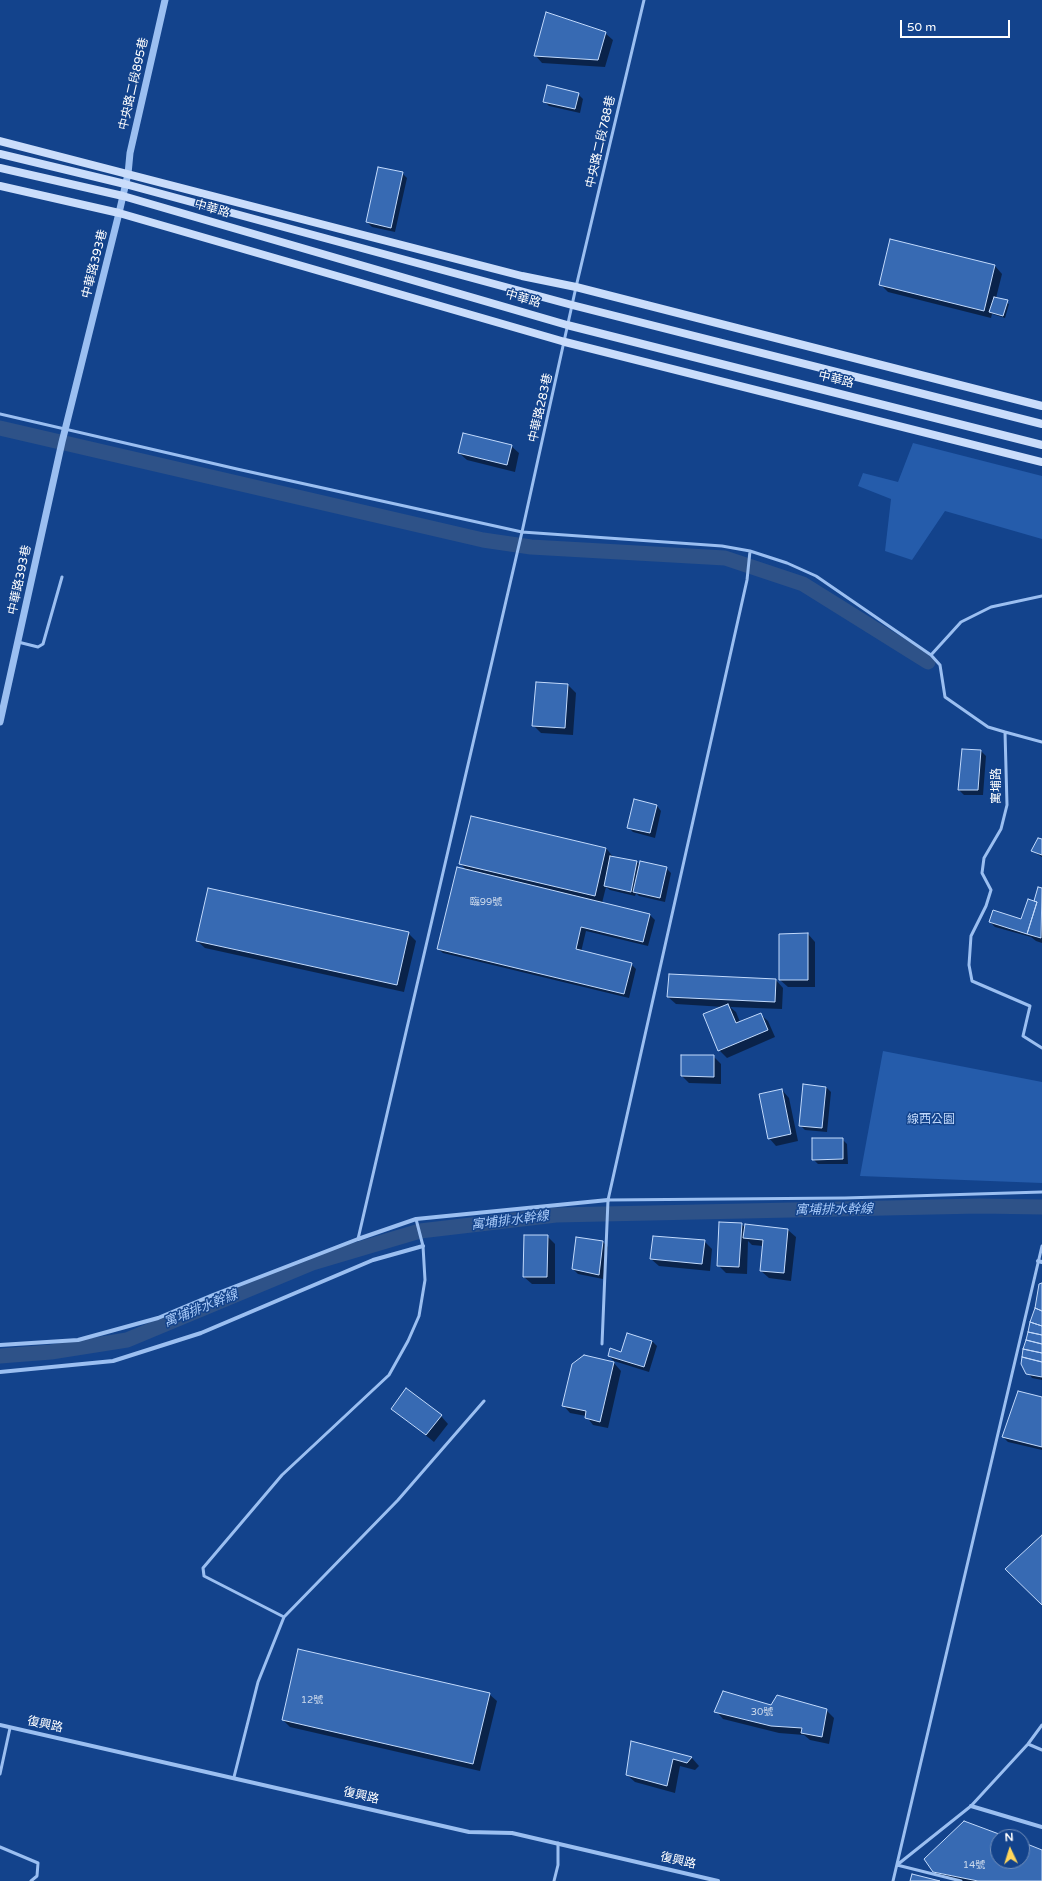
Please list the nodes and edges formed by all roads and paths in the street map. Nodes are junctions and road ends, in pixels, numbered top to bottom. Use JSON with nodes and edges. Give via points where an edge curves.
{"nodes":[{"id":1,"x":165,"y":0,"type":"edge"},
{"id":2,"x":644,"y":0,"type":"edge"},
{"id":3,"x":0,"y":142,"type":"edge"},
{"id":4,"x":0,"y":154,"type":"edge"},
{"id":5,"x":0,"y":168,"type":"edge"},
{"id":6,"x":128,"y":174,"type":"junction"},
{"id":7,"x":126,"y":184,"type":"junction"},
{"id":8,"x":0,"y":186,"type":"edge"},
{"id":9,"x":123,"y":196,"type":"junction"},
{"id":10,"x":119,"y":213,"type":"junction"},
{"id":11,"x":576,"y":287,"type":"junction"},
{"id":12,"x":572,"y":305,"type":"junction"},
{"id":13,"x":567,"y":325,"type":"junction"},
{"id":14,"x":565,"y":342,"type":"junction"},
{"id":15,"x":1042,"y":406,"type":"edge"},
{"id":16,"x":0,"y":414,"type":"edge"},
{"id":17,"x":1042,"y":424,"type":"edge"},
{"id":18,"x":65,"y":429,"type":"junction"},
{"id":19,"x":1042,"y":445,"type":"edge"},
{"id":20,"x":1042,"y":462,"type":"edge"},
{"id":21,"x":522,"y":532,"type":"junction"},
{"id":22,"x":750,"y":551,"type":"junction"},
{"id":23,"x":62,"y":577,"type":"dead end"},
{"id":24,"x":1042,"y":596,"type":"edge"},
{"id":25,"x":18,"y":642,"type":"junction"},
{"id":26,"x":931,"y":655,"type":"junction"},
{"id":27,"x":0,"y":722,"type":"edge"},
{"id":28,"x":1005,"y":732,"type":"junction"},
{"id":29,"x":1042,"y":742,"type":"edge"},
{"id":30,"x":1042,"y":1048,"type":"edge"},
{"id":31,"x":1042,"y":1192,"type":"edge"},
{"id":32,"x":608,"y":1200,"type":"junction"},
{"id":33,"x":416,"y":1219,"type":"junction"},
{"id":34,"x":358,"y":1239,"type":"junction"},
{"id":35,"x":423,"y":1246,"type":"junction"},
{"id":36,"x":1042,"y":1246,"type":"edge"},
{"id":37,"x":1040,"y":1261,"type":"edge"},
{"id":38,"x":602,"y":1344,"type":"dead end"},
{"id":39,"x":0,"y":1345,"type":"edge"},
{"id":40,"x":0,"y":1372,"type":"edge"},
{"id":41,"x":484,"y":1401,"type":"dead end"},
{"id":42,"x":284,"y":1617,"type":"junction"},
{"id":43,"x":0,"y":1725,"type":"edge"},
{"id":44,"x":1042,"y":1725,"type":"edge"},
{"id":45,"x":10,"y":1728,"type":"junction"},
{"id":46,"x":1028,"y":1744,"type":"junction"},
{"id":47,"x":1042,"y":1750,"type":"edge"},
{"id":48,"x":0,"y":1774,"type":"edge"},
{"id":49,"x":234,"y":1777,"type":"junction"},
{"id":50,"x":971,"y":1806,"type":"junction"},
{"id":51,"x":1042,"y":1827,"type":"edge"},
{"id":52,"x":558,"y":1843,"type":"junction"},
{"id":53,"x":0,"y":1847,"type":"edge"},
{"id":54,"x":897,"y":1865,"type":"junction"},
{"id":55,"x":30,"y":1881,"type":"edge"},
{"id":56,"x":554,"y":1881,"type":"edge"},
{"id":57,"x":718,"y":1881,"type":"edge"},
{"id":58,"x":893,"y":1881,"type":"edge"},
{"id":59,"x":961,"y":1881,"type":"edge"}],
"edges":[{"from":1,"to":6,"type":"street","name":"中央路二段895巷","via":[[130,153]]},
{"from":2,"to":11,"type":"lane","name":"中央路二段788巷"},
{"from":3,"to":6,"type":"main road","name":"中華路"},
{"from":4,"to":7,"type":"main road","name":"中華路"},
{"from":5,"to":9,"type":"main road","name":"中華路"},
{"from":6,"to":7,"type":"street","name":"中華路393巷"},
{"from":6,"to":11,"type":"main road","name":"中華路","via":[[522,276]]},
{"from":7,"to":9,"type":"street","name":"中華路393巷"},
{"from":7,"to":12,"type":"main road","name":"中華路"},
{"from":8,"to":10,"type":"main road"},
{"from":9,"to":10,"type":"street","name":"中華路393巷"},
{"from":9,"to":13,"type":"main road","name":"中華路"},
{"from":10,"to":14,"type":"main road"},
{"from":10,"to":18,"type":"street","name":"中華路393巷"},
{"from":11,"to":12,"type":"lane","name":"中華路283巷"},
{"from":11,"to":15,"type":"main road","name":"中華路"},
{"from":12,"to":13,"type":"lane","name":"中華路283巷"},
{"from":12,"to":17,"type":"main road","name":"中華路"},
{"from":13,"to":14,"type":"lane","name":"中華路283巷"},
{"from":13,"to":19,"type":"main road","name":"中華路"},
{"from":14,"to":20,"type":"main road"},
{"from":14,"to":21,"type":"lane","name":"中華路283巷"},
{"from":16,"to":18,"type":"lane"},
{"from":18,"to":21,"type":"lane"},
{"from":18,"to":25,"type":"street","name":"中華路393巷"},
{"from":21,"to":22,"type":"lane","via":[[722,546]]},
{"from":21,"to":34,"type":"lane","name":"中華路283巷"},
{"from":22,"to":26,"type":"lane","via":[[816,576]]},
{"from":22,"to":32,"type":"lane","via":[[747,580]]},
{"from":23,"to":25,"type":"lane","via":[[43,644],[38,647]]},
{"from":24,"to":26,"type":"lane","via":[[991,607],[961,622]]},
{"from":25,"to":27,"type":"street","name":"中華路393巷"},
{"from":26,"to":28,"type":"lane","via":[[940,665],[945,697],[988,727]]},
{"from":28,"to":29,"type":"lane"},
{"from":28,"to":30,"type":"lane","name":"寓埔路","via":[[1007,805],[1001,830],[984,858],[982,873],[991,890],[971,936],[969,965],[972,981],[1030,1006],[1023,1036]]},
{"from":31,"to":32,"type":"lane","via":[[845,1198]]},
{"from":32,"to":33,"type":"street"},
{"from":32,"to":38,"type":"lane"},
{"from":33,"to":34,"type":"street"},
{"from":33,"to":35,"type":"lane"},
{"from":34,"to":39,"type":"street","via":[[158,1318],[78,1340]]},
{"from":35,"to":40,"type":"street","via":[[373,1260],[201,1333],[114,1361]]},
{"from":35,"to":42,"type":"lane","via":[[424,1280],[418,1316],[408,1341],[389,1375],[282,1475],[203,1568],[204,1576]]},
{"from":36,"to":37,"type":"lane"},
{"from":37,"to":54,"type":"lane"},
{"from":41,"to":42,"type":"lane","via":[[398,1500]]},
{"from":42,"to":49,"type":"lane","via":[[258,1682]]},
{"from":43,"to":45,"type":"street","name":"復興路"},
{"from":44,"to":46,"type":"lane"},
{"from":45,"to":48,"type":"lane"},
{"from":45,"to":49,"type":"street","name":"復興路"},
{"from":46,"to":47,"type":"lane"},
{"from":46,"to":50,"type":"lane"},
{"from":49,"to":52,"type":"street","name":"復興路","via":[[469,1832],[512,1833]]},
{"from":50,"to":51,"type":"street"},
{"from":50,"to":54,"type":"lane"},
{"from":52,"to":56,"type":"lane","via":[[558,1865]]},
{"from":52,"to":57,"type":"street","name":"復興路"},
{"from":53,"to":55,"type":"lane","via":[[38,1863],[37,1876]]},
{"from":54,"to":58,"type":"lane"},
{"from":54,"to":59,"type":"lane"}]}
